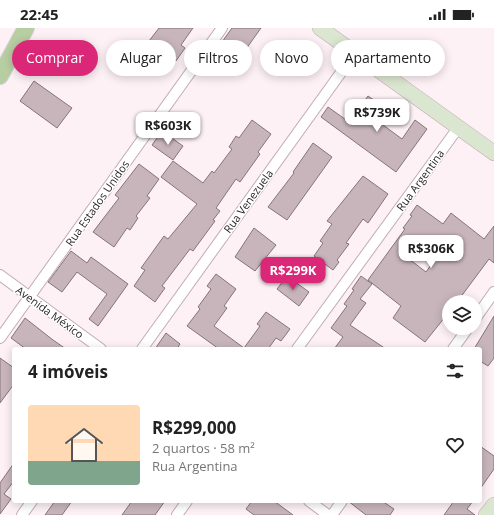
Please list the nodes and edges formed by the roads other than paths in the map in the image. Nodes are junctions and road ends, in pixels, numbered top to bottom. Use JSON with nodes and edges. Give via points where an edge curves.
{"nodes":[{"id":1,"x":26,"y":28,"type":"edge"},
{"id":2,"x":222,"y":28,"type":"edge"},
{"id":3,"x":320,"y":28,"type":"edge"},
{"id":4,"x":337,"y":40,"type":"edge"},
{"id":5,"x":0,"y":76,"type":"edge"},
{"id":6,"x":338,"y":76,"type":"edge"},
{"id":7,"x":387,"y":76,"type":"edge"},
{"id":8,"x":458,"y":128,"type":"junction"},
{"id":9,"x":494,"y":154,"type":"edge"},
{"id":10,"x":0,"y":275,"type":"edge"},
{"id":11,"x":494,"y":292,"type":"edge"},
{"id":12,"x":30,"y":297,"type":"junction"},
{"id":13,"x":482,"y":308,"type":"edge"},
{"id":14,"x":463,"y":335,"type":"edge"},
{"id":15,"x":0,"y":338,"type":"edge"},
{"id":16,"x":97,"y":347,"type":"edge"},
{"id":17,"x":143,"y":347,"type":"edge"},
{"id":18,"x":299,"y":347,"type":"edge"},
{"id":19,"x":454,"y":347,"type":"edge"},
{"id":20,"x":31,"y":503,"type":"edge"},
{"id":21,"x":186,"y":503,"type":"edge"},
{"id":22,"x":312,"y":503,"type":"edge"},
{"id":23,"x":341,"y":503,"type":"edge"},
{"id":24,"x":494,"y":505,"type":"edge"},
{"id":25,"x":22,"y":515,"type":"edge"},
{"id":26,"x":177,"y":515,"type":"edge"},
{"id":27,"x":328,"y":515,"type":"edge"},
{"id":28,"x":332,"y":515,"type":"edge"},
{"id":29,"x":486,"y":515,"type":"edge"}],
"edges":[{"from":1,"to":5,"type":"main road"},
{"from":2,"to":12,"type":"street","name":"Rua Estados Unidos"},
{"from":3,"to":4,"type":"street"},
{"from":6,"to":17,"type":"street","name":"Rua Venezuela"},
{"from":7,"to":8,"type":"street"},
{"from":8,"to":9,"type":"street"},
{"from":8,"to":18,"type":"street","name":"Rua Argentina"},
{"from":10,"to":12,"type":"street","name":"Avenida México"},
{"from":11,"to":13,"type":"street"},
{"from":12,"to":15,"type":"street","name":"Rua Estados Unidos"},
{"from":12,"to":16,"type":"street","name":"Avenida México"},
{"from":14,"to":19,"type":"street"},
{"from":20,"to":25,"type":"street"},
{"from":21,"to":26,"type":"street"},
{"from":22,"to":27,"type":"street"},
{"from":23,"to":28,"type":"street"},
{"from":24,"to":29,"type":"street"}]}
